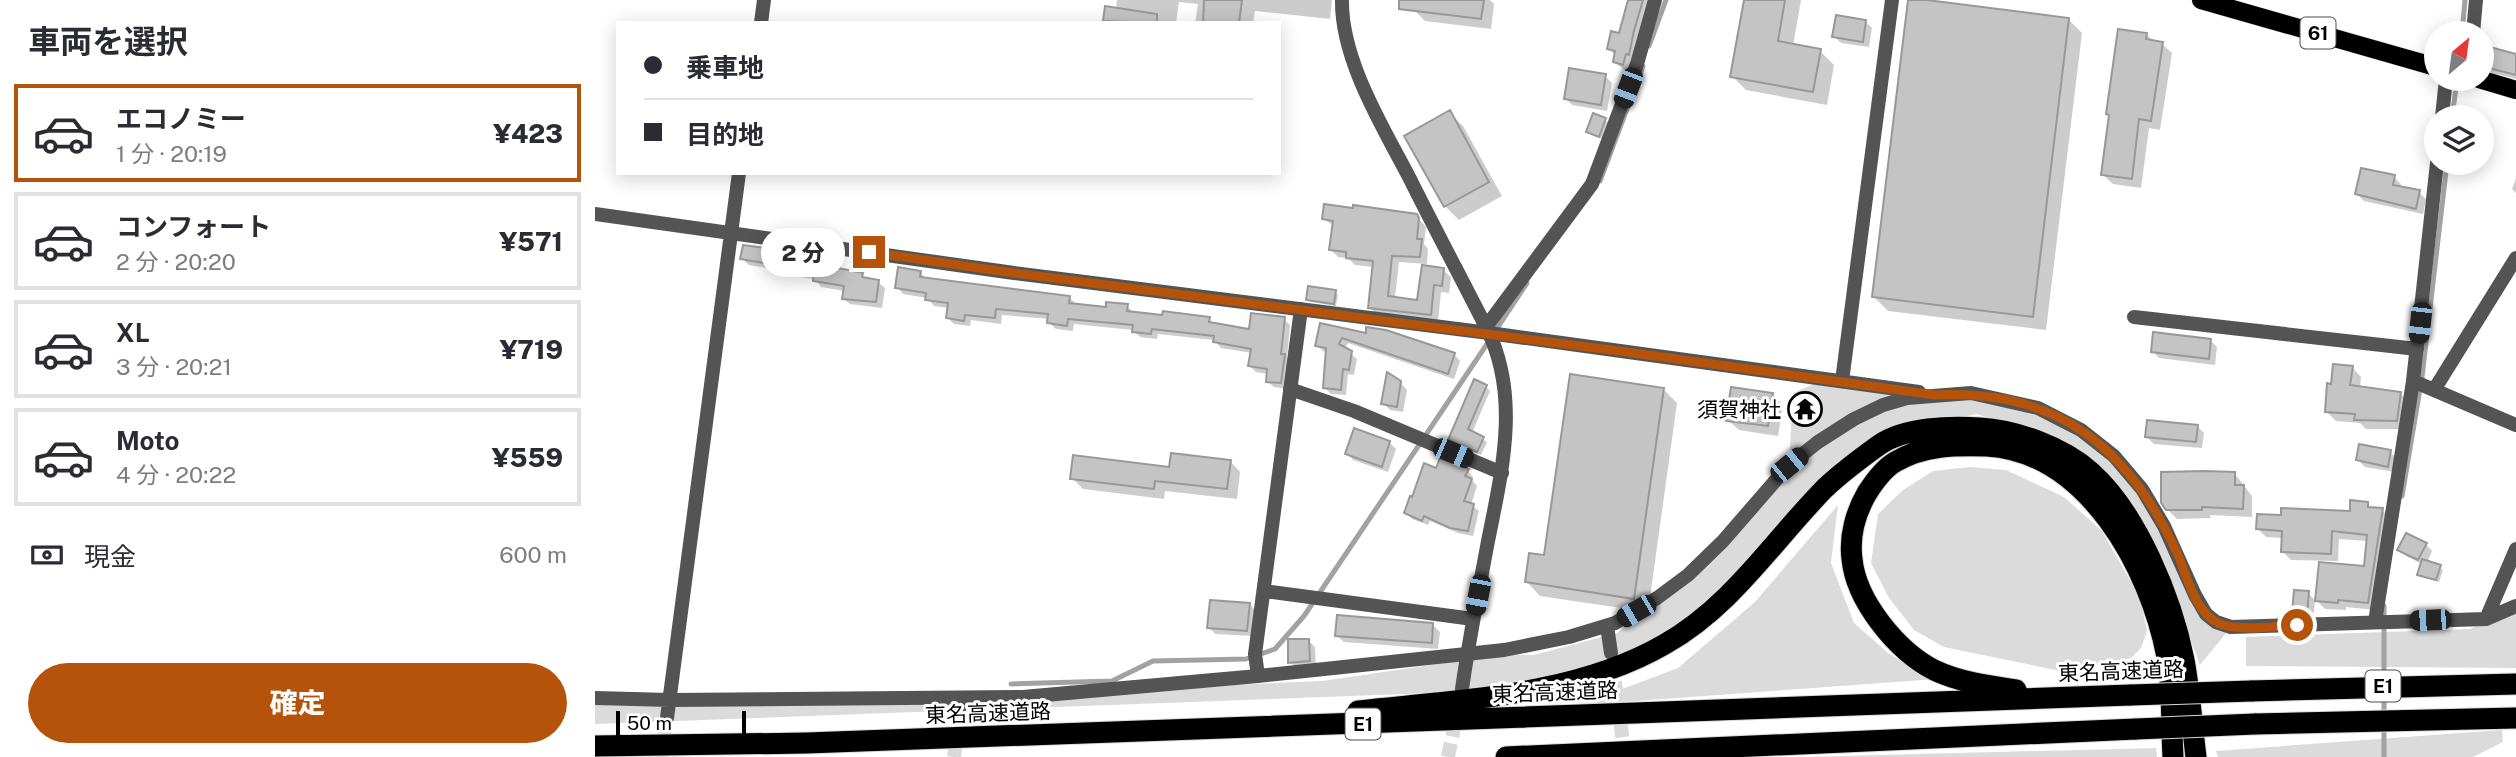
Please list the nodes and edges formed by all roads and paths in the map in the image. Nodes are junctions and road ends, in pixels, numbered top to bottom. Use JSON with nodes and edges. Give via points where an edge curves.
{"nodes":[{"id":1,"x":764,"y":0,"type":"edge"},
{"id":2,"x":1342,"y":0,"type":"edge"},
{"id":3,"x":1655,"y":0,"type":"edge"},
{"id":4,"x":1892,"y":0,"type":"edge"},
{"id":5,"x":2201,"y":0,"type":"edge"},
{"id":6,"x":2476,"y":0,"type":"edge"},
{"id":7,"x":761,"y":21,"type":"edge"},
{"id":8,"x":2474,"y":21,"type":"edge"},
{"id":9,"x":2424,"y":64,"type":"edge"},
{"id":10,"x":2494,"y":83,"type":"edge"},
{"id":11,"x":2516,"y":90,"type":"edge"},
{"id":12,"x":739,"y":175,"type":"edge"},
{"id":13,"x":2436,"y":175,"type":"edge"},
{"id":14,"x":595,"y":214,"type":"edge"},
{"id":15,"x":731,"y":232,"type":"junction"},
{"id":16,"x":2516,"y":258,"type":"edge"},
{"id":17,"x":1301,"y":309,"type":"junction"},
{"id":18,"x":2134,"y":317,"type":"dead end"},
{"id":19,"x":1488,"y":330,"type":"junction"},
{"id":20,"x":2417,"y":349,"type":"junction"},
{"id":21,"x":1842,"y":381,"type":"junction"},
{"id":22,"x":2413,"y":381,"type":"junction"},
{"id":23,"x":1290,"y":389,"type":"junction"},
{"id":24,"x":2434,"y":390,"type":"junction"},
{"id":25,"x":1935,"y":395,"type":"junction"},
{"id":26,"x":2516,"y":425,"type":"edge"},
{"id":27,"x":1502,"y":473,"type":"junction"},
{"id":28,"x":2516,"y":549,"type":"edge"},
{"id":29,"x":1263,"y":591,"type":"junction"},
{"id":30,"x":2516,"y":606,"type":"edge"},
{"id":31,"x":1473,"y":619,"type":"junction"},
{"id":32,"x":2486,"y":619,"type":"junction"},
{"id":33,"x":2375,"y":622,"type":"junction"},
{"id":34,"x":1607,"y":626,"type":"junction"},
{"id":35,"x":1467,"y":653,"type":"junction"},
{"id":36,"x":1611,"y":653,"type":"tunnel mouth"},
{"id":37,"x":1258,"y":676,"type":"junction"},
{"id":38,"x":2516,"y":684,"type":"edge"},
{"id":39,"x":1462,"y":689,"type":"dead end"},
{"id":40,"x":2075,"y":697,"type":"junction"},
{"id":41,"x":595,"y":698,"type":"edge"},
{"id":42,"x":959,"y":698,"type":"junction"},
{"id":43,"x":670,"y":700,"type":"junction"},
{"id":44,"x":667,"y":718,"type":"tunnel mouth"},
{"id":45,"x":959,"y":718,"type":"tunnel mouth"},
{"id":46,"x":2516,"y":718,"type":"edge"},
{"id":47,"x":1059,"y":735,"type":"junction"},
{"id":48,"x":595,"y":746,"type":"edge"},
{"id":49,"x":1579,"y":754,"type":"junction"},
{"id":50,"x":1506,"y":757,"type":"edge"},
{"id":51,"x":1617,"y":757,"type":"edge"},
{"id":52,"x":2173,"y":757,"type":"edge"},
{"id":53,"x":2196,"y":757,"type":"edge"}],
"edges":[{"from":1,"to":7,"type":"street"},
{"from":2,"to":19,"type":"street","via":[[1353,59],[1373,109]]},
{"from":3,"to":19,"type":"street","via":[[1637,64],[1592,184]]},
{"from":4,"to":21,"type":"street"},
{"from":5,"to":9,"type":"main road","number":"61"},
{"from":6,"to":8,"type":"street"},
{"from":10,"to":11,"type":"main road"},
{"from":12,"to":15,"type":"street"},
{"from":13,"to":20,"type":"street"},
{"from":14,"to":15,"type":"street"},
{"from":15,"to":17,"type":"street"},
{"from":15,"to":43,"type":"street"},
{"from":16,"to":24,"type":"street"},
{"from":17,"to":19,"type":"street"},
{"from":17,"to":23,"type":"street"},
{"from":18,"to":20,"type":"street"},
{"from":19,"to":21,"type":"street"},
{"from":19,"to":27,"type":"street","via":[[1499,359],[1507,410]]},
{"from":20,"to":22,"type":"street"},
{"from":21,"to":25,"type":"street"},
{"from":22,"to":24,"type":"street"},
{"from":22,"to":33,"type":"street"},
{"from":23,"to":27,"type":"street"},
{"from":23,"to":29,"type":"street"},
{"from":24,"to":26,"type":"street"},
{"from":25,"to":33,"type":"street","via":[[1971,393],[2038,408],[2081,430],[2114,456],[2142,489],[2195,595],[2216,622],[2231,627]]},
{"from":25,"to":34,"type":"street","via":[[1882,405],[1818,442],[1789,465],[1688,575]]},
{"from":27,"to":31,"type":"street"},
{"from":28,"to":32,"type":"street"},
{"from":29,"to":31,"type":"street"},
{"from":29,"to":37,"type":"street","via":[[1255,654]]},
{"from":30,"to":32,"type":"street"},
{"from":31,"to":35,"type":"street"},
{"from":32,"to":33,"type":"street"},
{"from":34,"to":35,"type":"street","via":[[1504,650]]},
{"from":34,"to":36,"type":"street"},
{"from":35,"to":37,"type":"street"},
{"from":35,"to":39,"type":"street"},
{"from":37,"to":42,"type":"street","via":[[1023,697]]},
{"from":38,"to":40,"type":"highway","name":"東名高速道路","number":"E1","bridge":true},
{"from":40,"to":47,"type":"highway","name":"東名高速道路","number":"E1"},
{"from":40,"to":52,"type":"highway","via":[[1978,684],[1935,670],[1901,648],[1875,615],[1858,584],[1852,559],[1853,531],[1859,507],[1875,480],[1894,462],[1921,450],[1955,444],[1994,447],[2026,454],[2078,486],[2114,526],[2158,621],[2167,659]]},
{"from":41,"to":43,"type":"street"},
{"from":42,"to":43,"type":"street"},
{"from":42,"to":45,"type":"street"},
{"from":43,"to":44,"type":"street"},
{"from":46,"to":49,"type":"highway","number":"E1","bridge":true,"via":[[2255,724]]},
{"from":47,"to":48,"type":"highway","name":"東名高速道路","number":"E1"},
{"from":47,"to":53,"type":"highway","via":[[1255,722],[1493,697],[1591,675],[1664,645],[1715,610],[1827,486],[1882,443],[1917,431],[1954,426],[1997,429],[2056,449],[2090,471],[2129,516],[2174,621],[2184,660]]},
{"from":49,"to":50,"type":"highway","number":"E1"},
{"from":49,"to":51,"type":"highway"}]}
